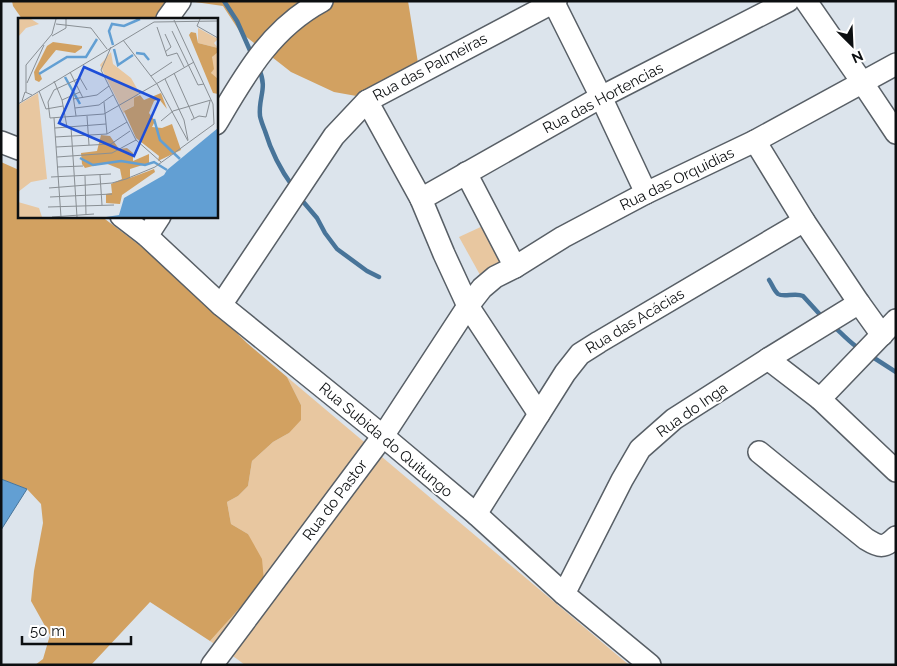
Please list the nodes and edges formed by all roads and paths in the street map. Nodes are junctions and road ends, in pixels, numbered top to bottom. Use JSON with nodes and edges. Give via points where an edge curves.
{"nodes":[{"id":1,"x":180,"y":1,"type":"edge"},
{"id":2,"x":322,"y":1,"type":"edge"},
{"id":3,"x":788,"y":1,"type":"edge"},
{"id":4,"x":806,"y":1,"type":"edge"},
{"id":5,"x":554,"y":2,"type":"edge"},
{"id":6,"x":756,"y":9,"type":"edge"},
{"id":7,"x":168,"y":18,"type":"edge"},
{"id":8,"x":896,"y":64,"type":"edge"},
{"id":9,"x":862,"y":82,"type":"junction"},
{"id":10,"x":601,"y":97,"type":"junction"},
{"id":11,"x":367,"y":101,"type":"junction"},
{"id":12,"x":218,"y":121,"type":"edge"},
{"id":13,"x":896,"y":133,"type":"edge"},
{"id":14,"x":755,"y":141,"type":"junction"},
{"id":15,"x":1,"y":142,"type":"edge"},
{"id":16,"x":18,"y":149,"type":"edge"},
{"id":17,"x":466,"y":173,"type":"junction"},
{"id":18,"x":646,"y":193,"type":"junction"},
{"id":19,"x":421,"y":199,"type":"junction"},
{"id":20,"x":124,"y":218,"type":"edge"},
{"id":21,"x":159,"y":218,"type":"edge"},
{"id":22,"x":804,"y":221,"type":"junction"},
{"id":23,"x":148,"y":236,"type":"junction"},
{"id":24,"x":515,"y":267,"type":"junction"},
{"id":25,"x":859,"y":303,"type":"junction"},
{"id":26,"x":221,"y":304,"type":"junction"},
{"id":27,"x":468,"y":306,"type":"junction"},
{"id":28,"x":889,"y":328,"type":"edge"},
{"id":29,"x":768,"y":359,"type":"junction"},
{"id":30,"x":820,"y":399,"type":"junction"},
{"id":31,"x":539,"y":414,"type":"junction"},
{"id":32,"x":383,"y":436,"type":"junction"},
{"id":33,"x":759,"y":452,"type":"dead end"},
{"id":34,"x":896,"y":471,"type":"edge"},
{"id":35,"x":476,"y":514,"type":"junction"},
{"id":36,"x":896,"y":537,"type":"edge"},
{"id":37,"x":564,"y":594,"type":"junction"},
{"id":38,"x":212,"y":665,"type":"edge"},
{"id":39,"x":650,"y":665,"type":"edge"}],
"edges":[{"from":1,"to":7,"type":"street"},
{"from":2,"to":12,"type":"street","via":[[290,22],[271,41],[245,74]]},
{"from":3,"to":6,"type":"street","name":"Rua das Hortencias"},
{"from":4,"to":9,"type":"street"},
{"from":5,"to":10,"type":"street"},
{"from":5,"to":11,"type":"street","name":"Rua das Palmeiras"},
{"from":6,"to":10,"type":"street","name":"Rua das Hortencias"},
{"from":8,"to":9,"type":"street","name":"Rua das Orquidias"},
{"from":9,"to":13,"type":"street"},
{"from":9,"to":14,"type":"street","name":"Rua das Orquidias"},
{"from":10,"to":17,"type":"street","name":"Rua das Hortencias"},
{"from":10,"to":18,"type":"street"},
{"from":11,"to":19,"type":"street"},
{"from":11,"to":26,"type":"street","name":"Rua das Palmeiras","via":[[334,136]]},
{"from":14,"to":18,"type":"street","name":"Rua das Orquidias"},
{"from":14,"to":22,"type":"street"},
{"from":15,"to":16,"type":"street"},
{"from":17,"to":19,"type":"street","name":"Rua das Hortencias"},
{"from":17,"to":24,"type":"street"},
{"from":18,"to":24,"type":"street","name":"Rua das Orquidias","via":[[563,237]]},
{"from":19,"to":27,"type":"street"},
{"from":20,"to":23,"type":"street","name":"Rua Subida do Quitungo"},
{"from":21,"to":23,"type":"street"},
{"from":22,"to":25,"type":"street"},
{"from":22,"to":31,"type":"street","name":"Rua das Acácias","via":[[580,354]]},
{"from":23,"to":26,"type":"street","name":"Rua Subida do Quitungo"},
{"from":24,"to":27,"type":"street","name":"Rua das Orquidias","via":[[495,277]]},
{"from":25,"to":28,"type":"street"},
{"from":25,"to":29,"type":"street","name":"Rua do Inga"},
{"from":26,"to":32,"type":"street","name":"Rua Subida do Quitungo"},
{"from":27,"to":31,"type":"street"},
{"from":27,"to":32,"type":"street","name":"Rua do Pastor"},
{"from":28,"to":30,"type":"street"},
{"from":29,"to":30,"type":"street"},
{"from":29,"to":37,"type":"street","name":"Rua do Inga","via":[[674,419],[640,450]]},
{"from":30,"to":34,"type":"street"},
{"from":31,"to":35,"type":"street","name":"Rua das Acácias"},
{"from":32,"to":35,"type":"street","name":"Rua Subida do Quitungo"},
{"from":32,"to":38,"type":"street","name":"Rua do Pastor"},
{"from":33,"to":36,"type":"street","via":[[876,546],[887,544]]},
{"from":35,"to":37,"type":"street","name":"Rua Subida do Quitungo"},
{"from":37,"to":39,"type":"street","name":"Rua Subida do Quitungo"}]}
